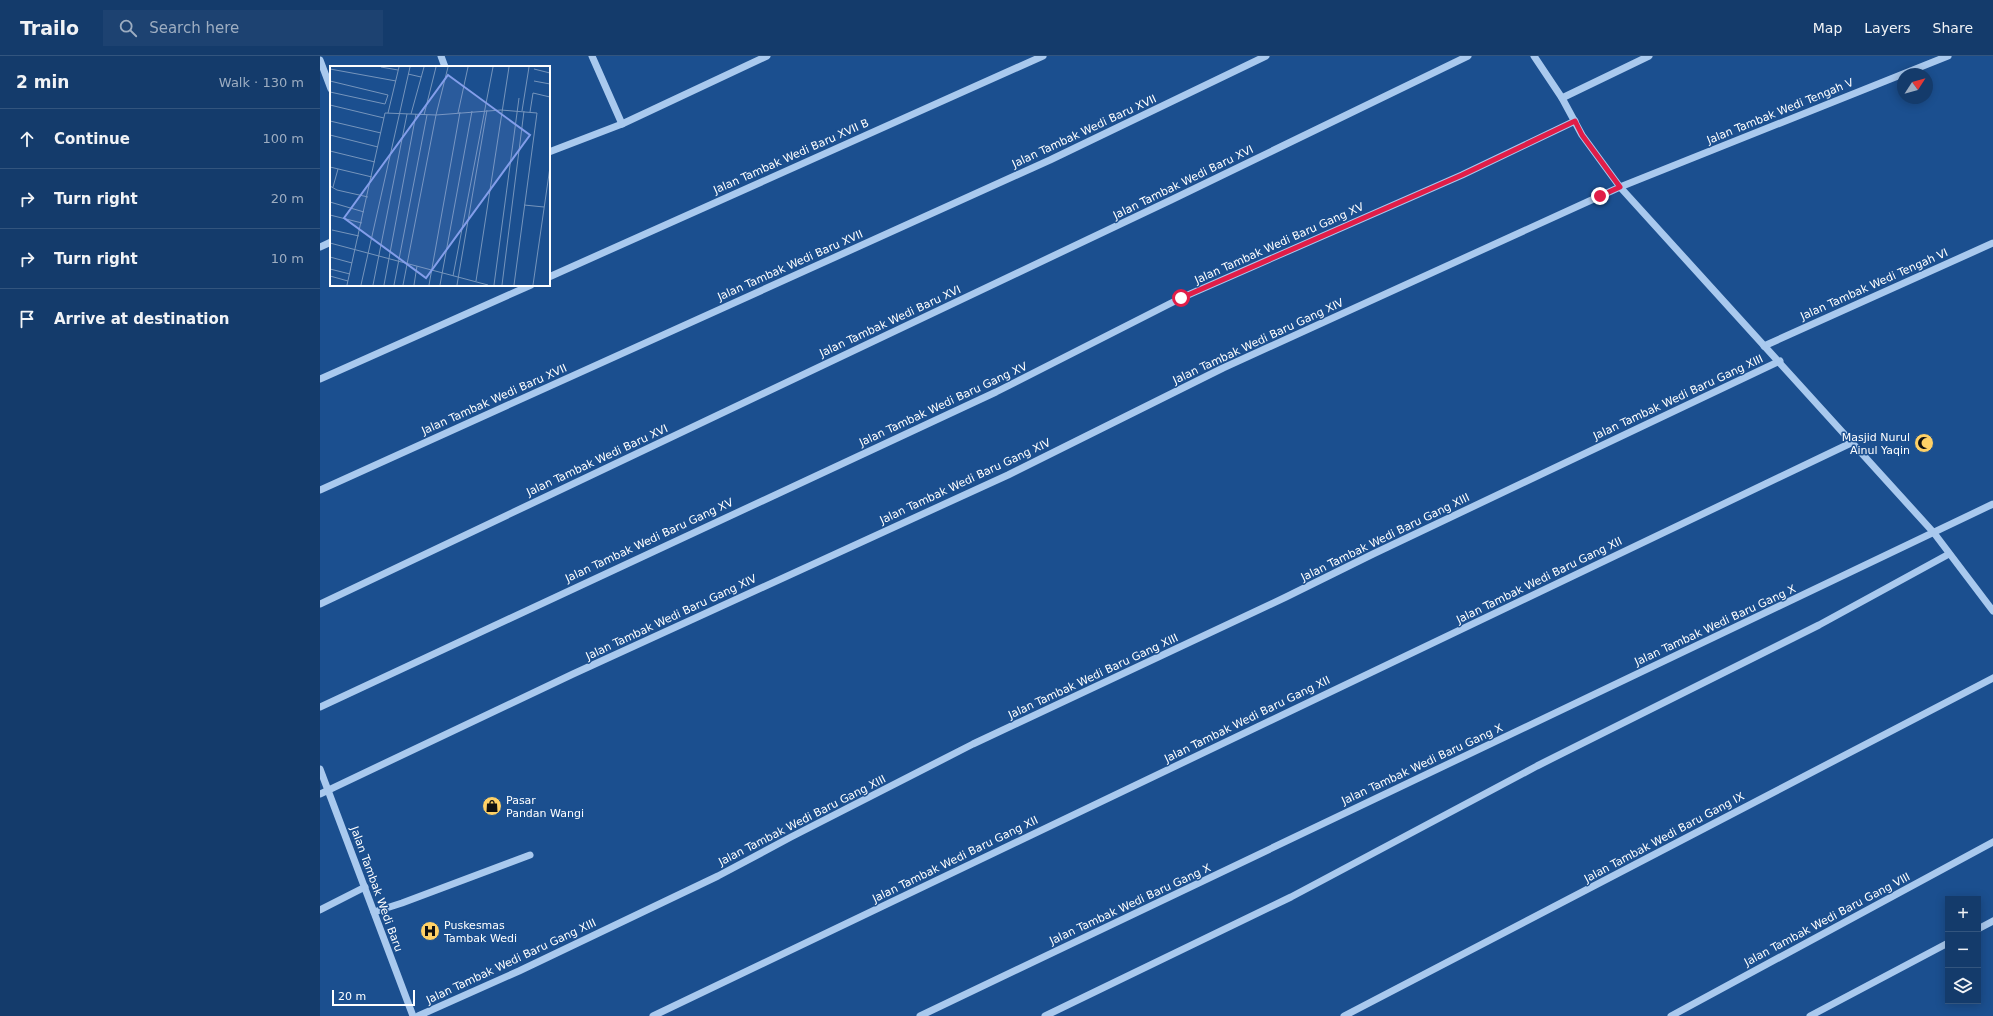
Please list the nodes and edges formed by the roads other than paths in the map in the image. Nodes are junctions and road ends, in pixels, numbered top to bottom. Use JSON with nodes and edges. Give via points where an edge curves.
{"nodes":[{"id":1,"x":441,"y":56,"type":"edge"},
{"id":2,"x":592,"y":56,"type":"edge"},
{"id":3,"x":767,"y":56,"type":"edge"},
{"id":4,"x":1043,"y":56,"type":"edge"},
{"id":5,"x":1266,"y":56,"type":"edge"},
{"id":6,"x":1468,"y":56,"type":"edge"},
{"id":7,"x":1534,"y":56,"type":"edge"},
{"id":8,"x":1649,"y":56,"type":"edge"},
{"id":9,"x":1948,"y":56,"type":"edge"},
{"id":10,"x":320,"y":60,"type":"edge"},
{"id":11,"x":445,"y":66,"type":"edge"},
{"id":12,"x":330,"y":86,"type":"edge"},
{"id":13,"x":1562,"y":98,"type":"junction"},
{"id":14,"x":1575,"y":121,"type":"junction"},
{"id":15,"x":622,"y":124,"type":"junction"},
{"id":16,"x":550,"y":152,"type":"edge"},
{"id":17,"x":1620,"y":187,"type":"junction"},
{"id":18,"x":330,"y":242,"type":"edge"},
{"id":19,"x":1993,"y":243,"type":"edge"},
{"id":20,"x":320,"y":247,"type":"edge"},
{"id":21,"x":550,"y":277,"type":"edge"},
{"id":22,"x":529,"y":286,"type":"edge"},
{"id":23,"x":1764,"y":346,"type":"junction"},
{"id":24,"x":1780,"y":361,"type":"junction"},
{"id":25,"x":320,"y":379,"type":"edge"},
{"id":26,"x":1850,"y":443,"type":"junction"},
{"id":27,"x":320,"y":490,"type":"edge"},
{"id":28,"x":1993,"y":504,"type":"edge"},
{"id":29,"x":1934,"y":533,"type":"junction"},
{"id":30,"x":1949,"y":554,"type":"junction"},
{"id":31,"x":320,"y":604,"type":"edge"},
{"id":32,"x":1993,"y":611,"type":"edge"},
{"id":33,"x":1993,"y":678,"type":"edge"},
{"id":34,"x":320,"y":707,"type":"edge"},
{"id":35,"x":320,"y":770,"type":"edge"},
{"id":36,"x":328,"y":790,"type":"junction"},
{"id":37,"x":320,"y":794,"type":"edge"},
{"id":38,"x":1993,"y":842,"type":"edge"},
{"id":39,"x":530,"y":854,"type":"dead end"},
{"id":40,"x":365,"y":887,"type":"junction"},
{"id":41,"x":320,"y":910,"type":"edge"},
{"id":42,"x":374,"y":912,"type":"junction"},
{"id":43,"x":1993,"y":921,"type":"edge"},
{"id":44,"x":1981,"y":927,"type":"edge"},
{"id":45,"x":1945,"y":945,"type":"edge"},
{"id":46,"x":413,"y":1016,"type":"edge"},
{"id":47,"x":418,"y":1016,"type":"edge"},
{"id":48,"x":653,"y":1016,"type":"edge"},
{"id":49,"x":920,"y":1016,"type":"edge"},
{"id":50,"x":1045,"y":1016,"type":"edge"},
{"id":51,"x":1344,"y":1016,"type":"edge"},
{"id":52,"x":1671,"y":1016,"type":"edge"},
{"id":53,"x":1810,"y":1016,"type":"edge"}],
"edges":[{"from":1,"to":11,"type":"street"},
{"from":2,"to":15,"type":"street"},
{"from":3,"to":15,"type":"street"},
{"from":4,"to":21,"type":"street","name":"Jalan Tambak Wedi Baru XVII B"},
{"from":5,"to":27,"type":"street","name":"Jalan Tambak Wedi Baru XVII","via":[[1050,160]]},
{"from":6,"to":31,"type":"street","name":"Jalan Tambak Wedi Baru XVI","via":[[1171,200]]},
{"from":7,"to":13,"type":"street"},
{"from":8,"to":13,"type":"street"},
{"from":9,"to":17,"type":"street","name":"Jalan Tambak Wedi Tengah V"},
{"from":10,"to":12,"type":"street"},
{"from":13,"to":14,"type":"street"},
{"from":14,"to":17,"type":"street","via":[[1582,135]]},
{"from":14,"to":34,"type":"street","name":"Jalan Tambak Wedi Baru Gang XV","via":[[1462,175],[1181,298],[996,392]]},
{"from":15,"to":16,"type":"street"},
{"from":17,"to":23,"type":"street"},
{"from":17,"to":36,"type":"street","name":"Jalan Tambak Wedi Baru Gang XIV","via":[[1223,368],[1008,475],[573,674]]},
{"from":18,"to":20,"type":"street"},
{"from":19,"to":23,"type":"street","name":"Jalan Tambak Wedi Tengah VI"},
{"from":22,"to":25,"type":"street"},
{"from":23,"to":24,"type":"street"},
{"from":24,"to":26,"type":"street"},
{"from":24,"to":47,"type":"street","name":"Jalan Tambak Wedi Baru Gang XIII","via":[[1286,598],[973,744],[718,876]]},
{"from":26,"to":29,"type":"street"},
{"from":26,"to":48,"type":"street","name":"Jalan Tambak Wedi Baru Gang XII"},
{"from":28,"to":29,"type":"street","name":"Jalan Tambak Wedi Baru Gang X"},
{"from":29,"to":30,"type":"street"},
{"from":29,"to":49,"type":"street","name":"Jalan Tambak Wedi Baru Gang X"},
{"from":30,"to":32,"type":"street"},
{"from":30,"to":50,"type":"street","via":[[1819,625],[1537,766],[1291,897]]},
{"from":33,"to":51,"type":"street","name":"Jalan Tambak Wedi Baru Gang IX"},
{"from":35,"to":36,"type":"street","name":"Jalan Tambak Wedi Baru"},
{"from":36,"to":37,"type":"street","name":"Jalan Tambak Wedi Baru Gang XIV"},
{"from":36,"to":40,"type":"street","name":"Jalan Tambak Wedi Baru"},
{"from":38,"to":52,"type":"street","name":"Jalan Tambak Wedi Baru Gang VIII"},
{"from":39,"to":42,"type":"street"},
{"from":40,"to":41,"type":"street"},
{"from":40,"to":42,"type":"street","name":"Jalan Tambak Wedi Baru"},
{"from":42,"to":46,"type":"street","name":"Jalan Tambak Wedi Baru"},
{"from":43,"to":44,"type":"street"},
{"from":45,"to":53,"type":"street"}]}
